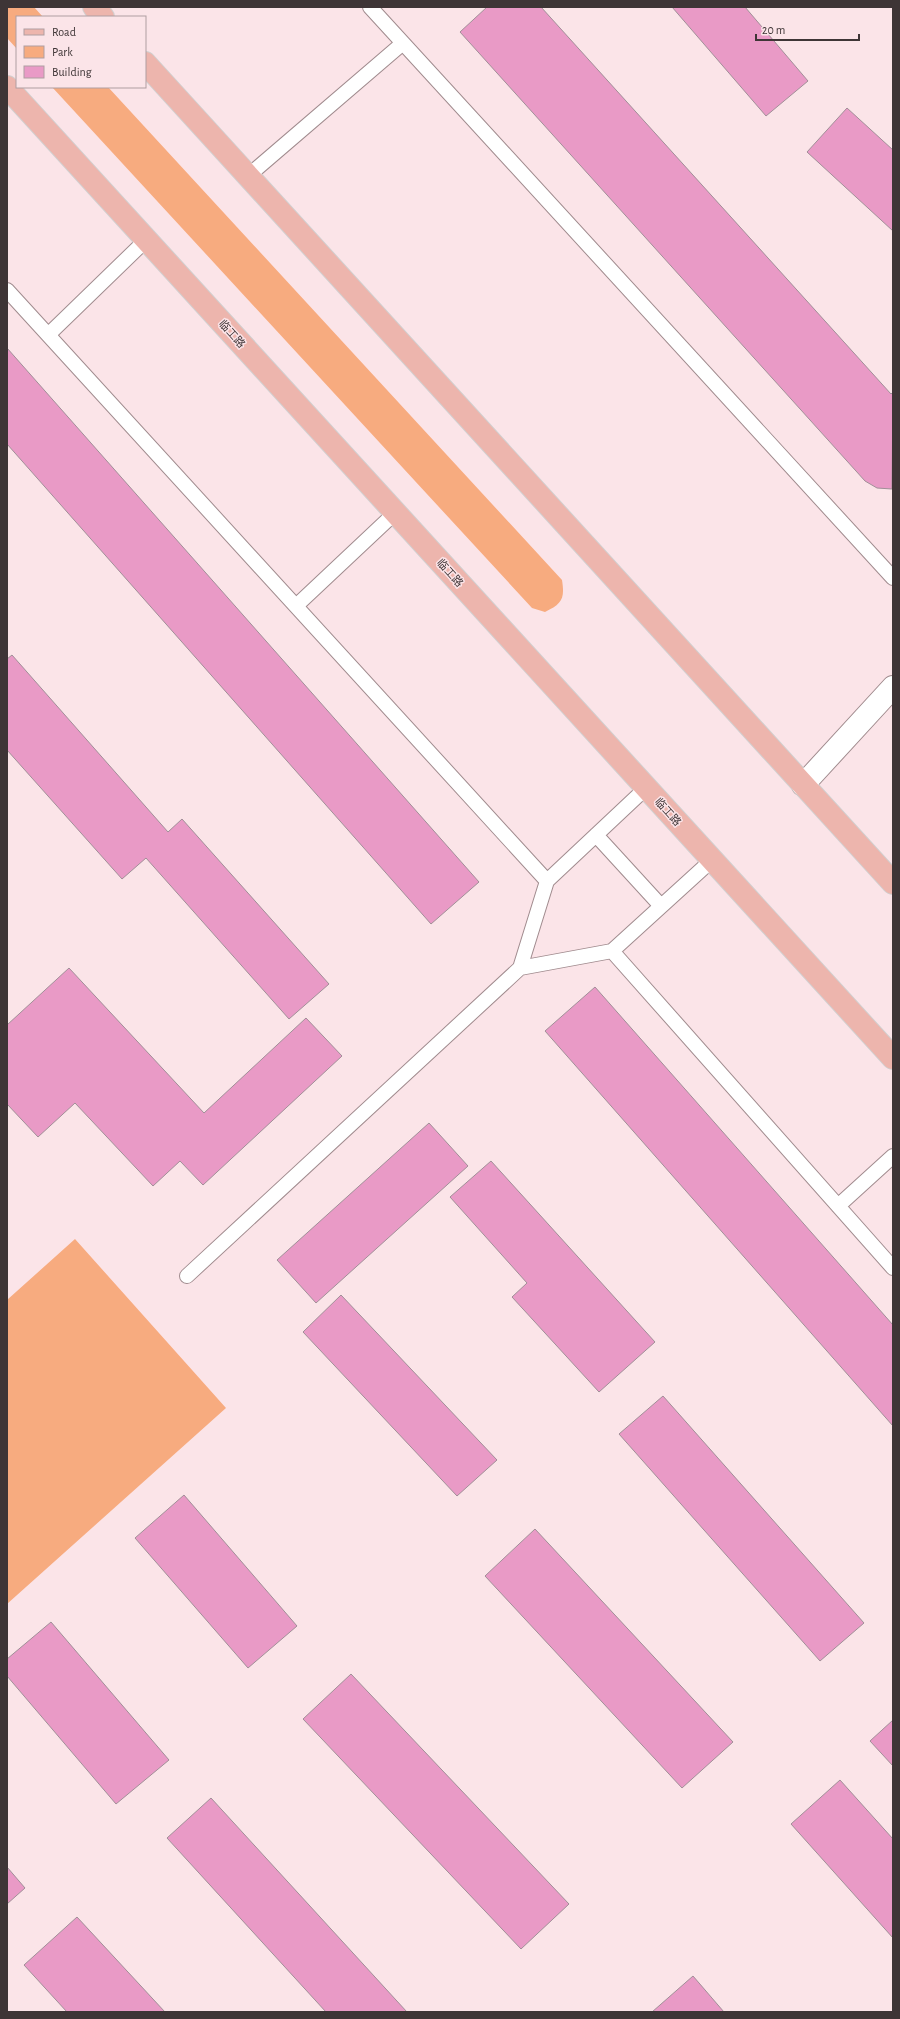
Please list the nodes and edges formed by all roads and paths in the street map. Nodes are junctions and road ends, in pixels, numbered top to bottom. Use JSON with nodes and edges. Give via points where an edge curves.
{"nodes":[{"id":1,"x":94,"y":7,"type":"edge"},
{"id":2,"x":370,"y":7,"type":"edge"},
{"id":3,"x":102,"y":16,"type":"edge"},
{"id":4,"x":403,"y":43,"type":"junction"},
{"id":5,"x":146,"y":64,"type":"edge"},
{"id":6,"x":7,"y":87,"type":"edge"},
{"id":7,"x":248,"y":176,"type":"junction"},
{"id":8,"x":146,"y":240,"type":"junction"},
{"id":9,"x":7,"y":290,"type":"edge"},
{"id":10,"x":48,"y":335,"type":"junction"},
{"id":11,"x":395,"y":513,"type":"junction"},
{"id":12,"x":893,"y":578,"type":"edge"},
{"id":13,"x":296,"y":606,"type":"junction"},
{"id":14,"x":893,"y":687,"type":"edge"},
{"id":15,"x":803,"y":785,"type":"junction"},
{"id":16,"x":646,"y":788,"type":"junction"},
{"id":17,"x":596,"y":836,"type":"junction"},
{"id":18,"x":712,"y":860,"type":"junction"},
{"id":19,"x":547,"y":881,"type":"junction"},
{"id":20,"x":893,"y":883,"type":"edge"},
{"id":21,"x":661,"y":906,"type":"junction"},
{"id":22,"x":612,"y":951,"type":"junction"},
{"id":23,"x":520,"y":968,"type":"junction"},
{"id":24,"x":893,"y":1058,"type":"edge"},
{"id":25,"x":893,"y":1156,"type":"edge"},
{"id":26,"x":838,"y":1206,"type":"junction"},
{"id":27,"x":893,"y":1268,"type":"edge"},
{"id":28,"x":187,"y":1276,"type":"dead end"}],
"edges":[{"from":1,"to":3,"type":"main road"},
{"from":2,"to":4,"type":"lane"},
{"from":4,"to":7,"type":"lane"},
{"from":4,"to":12,"type":"lane"},
{"from":5,"to":7,"type":"main road"},
{"from":6,"to":8,"type":"main road","name":"临工路"},
{"from":7,"to":15,"type":"main road"},
{"from":8,"to":10,"type":"lane"},
{"from":8,"to":11,"type":"main road","name":"临工路"},
{"from":9,"to":10,"type":"lane"},
{"from":10,"to":13,"type":"lane"},
{"from":11,"to":13,"type":"lane"},
{"from":11,"to":16,"type":"main road","name":"临工路"},
{"from":13,"to":19,"type":"lane"},
{"from":14,"to":15,"type":"street"},
{"from":15,"to":20,"type":"main road"},
{"from":16,"to":17,"type":"lane"},
{"from":16,"to":18,"type":"main road","name":"临工路"},
{"from":17,"to":19,"type":"lane"},
{"from":17,"to":21,"type":"lane"},
{"from":18,"to":21,"type":"lane"},
{"from":18,"to":24,"type":"main road","name":"临工路"},
{"from":19,"to":23,"type":"lane"},
{"from":21,"to":22,"type":"lane"},
{"from":22,"to":23,"type":"lane"},
{"from":22,"to":26,"type":"lane"},
{"from":23,"to":28,"type":"lane"},
{"from":25,"to":26,"type":"lane"},
{"from":26,"to":27,"type":"lane"}]}
